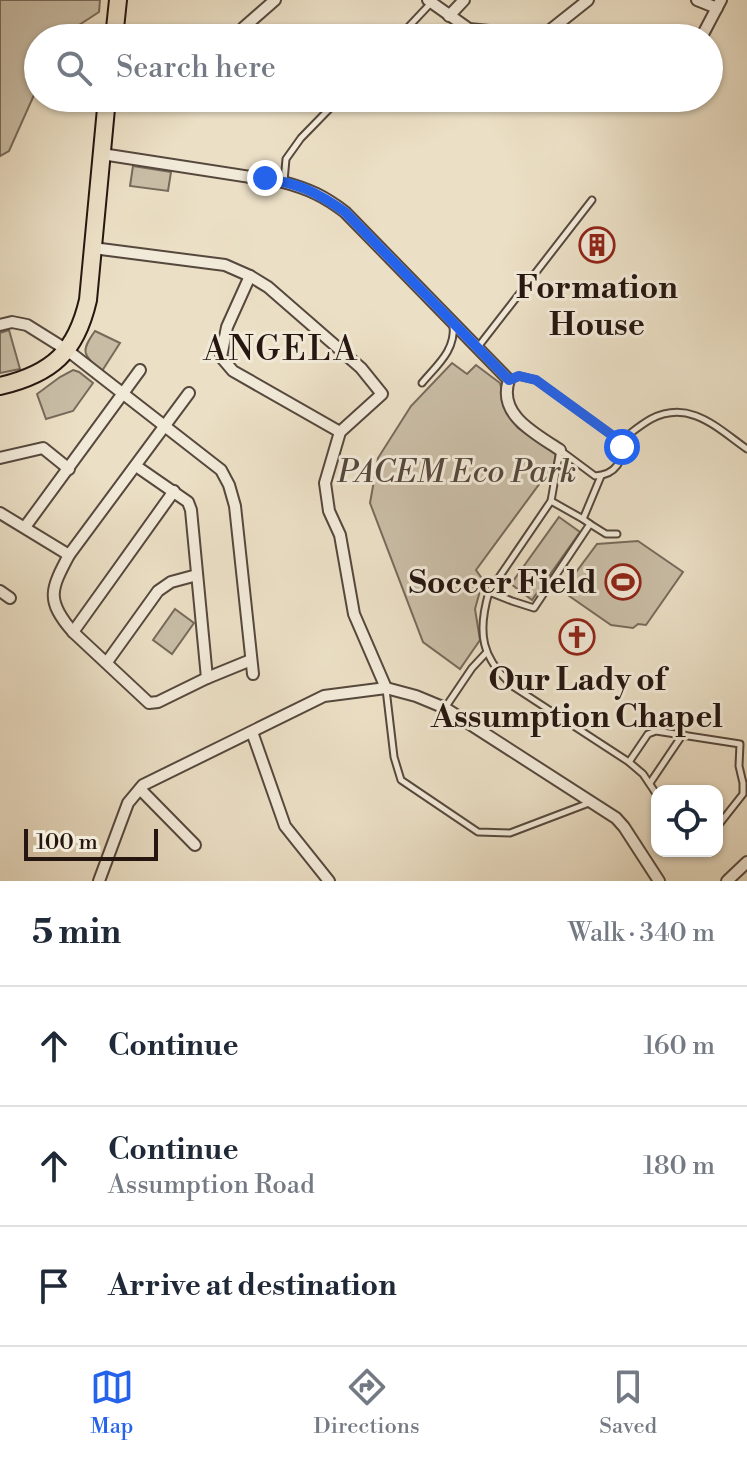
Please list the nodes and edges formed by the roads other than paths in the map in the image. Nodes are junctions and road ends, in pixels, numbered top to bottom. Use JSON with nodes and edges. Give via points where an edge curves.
{"nodes":[{"id":1,"x":118,"y":0,"type":"edge"},
{"id":2,"x":275,"y":0,"type":"edge"},
{"id":3,"x":464,"y":0,"type":"edge"},
{"id":4,"x":588,"y":0,"type":"edge"},
{"id":5,"x":697,"y":0,"type":"edge"},
{"id":6,"x":430,"y":1,"type":"edge"},
{"id":7,"x":719,"y":4,"type":"edge"},
{"id":8,"x":449,"y":16,"type":"junction"},
{"id":9,"x":115,"y":24,"type":"edge"},
{"id":10,"x":248,"y":24,"type":"edge"},
{"id":11,"x":410,"y":24,"type":"edge"},
{"id":12,"x":461,"y":24,"type":"edge"},
{"id":13,"x":558,"y":24,"type":"edge"},
{"id":14,"x":708,"y":24,"type":"edge"},
{"id":15,"x":106,"y":112,"type":"edge"},
{"id":16,"x":326,"y":112,"type":"edge"},
{"id":17,"x":102,"y":154,"type":"junction"},
{"id":18,"x":283,"y":182,"type":"junction"},
{"id":19,"x":592,"y":200,"type":"dead end"},
{"id":20,"x":93,"y":248,"type":"junction"},
{"id":21,"x":250,"y":276,"type":"junction"},
{"id":22,"x":453,"y":320,"type":"junction"},
{"id":23,"x":0,"y":325,"type":"edge"},
{"id":24,"x":478,"y":347,"type":"junction"},
{"id":25,"x":67,"y":350,"type":"junction"},
{"id":26,"x":140,"y":370,"type":"dead end"},
{"id":27,"x":509,"y":380,"type":"junction"},
{"id":28,"x":422,"y":383,"type":"dead end"},
{"id":29,"x":0,"y":386,"type":"edge"},
{"id":30,"x":189,"y":393,"type":"dead end"},
{"id":31,"x":122,"y":394,"type":"junction"},
{"id":32,"x":164,"y":427,"type":"junction"},
{"id":33,"x":340,"y":432,"type":"junction"},
{"id":34,"x":620,"y":441,"type":"junction"},
{"id":35,"x":747,"y":449,"type":"edge"},
{"id":36,"x":560,"y":450,"type":"junction"},
{"id":37,"x":0,"y":458,"type":"edge"},
{"id":38,"x":136,"y":466,"type":"junction"},
{"id":39,"x":69,"y":469,"type":"junction"},
{"id":40,"x":598,"y":476,"type":"junction"},
{"id":41,"x":174,"y":491,"type":"junction"},
{"id":42,"x":551,"y":501,"type":"junction"},
{"id":43,"x":0,"y":513,"type":"edge"},
{"id":44,"x":583,"y":519,"type":"junction"},
{"id":45,"x":590,"y":524,"type":"junction"},
{"id":46,"x":25,"y":527,"type":"junction"},
{"id":47,"x":617,"y":534,"type":"dead end"},
{"id":48,"x":69,"y":555,"type":"junction"},
{"id":49,"x":197,"y":575,"type":"junction"},
{"id":50,"x":0,"y":591,"type":"edge"},
{"id":51,"x":489,"y":592,"type":"junction"},
{"id":52,"x":10,"y":598,"type":"dead end"},
{"id":53,"x":73,"y":632,"type":"junction"},
{"id":54,"x":486,"y":653,"type":"junction"},
{"id":55,"x":251,"y":660,"type":"junction"},
{"id":56,"x":107,"y":662,"type":"junction"},
{"id":57,"x":253,"y":674,"type":"dead end"},
{"id":58,"x":207,"y":678,"type":"junction"},
{"id":59,"x":386,"y":688,"type":"junction"},
{"id":60,"x":445,"y":708,"type":"junction"},
{"id":61,"x":252,"y":732,"type":"junction"},
{"id":62,"x":683,"y":734,"type":"junction"},
{"id":63,"x":629,"y":762,"type":"junction"},
{"id":64,"x":650,"y":783,"type":"joint"},
{"id":65,"x":140,"y":789,"type":"junction"},
{"id":66,"x":591,"y":803,"type":"junction"},
{"id":67,"x":723,"y":819,"type":"edge"},
{"id":68,"x":195,"y":845,"type":"dead end"},
{"id":69,"x":747,"y":862,"type":"edge"},
{"id":70,"x":99,"y":881,"type":"edge"},
{"id":71,"x":329,"y":881,"type":"edge"},
{"id":72,"x":659,"y":881,"type":"edge"},
{"id":73,"x":727,"y":881,"type":"edge"}],
"edges":[{"from":1,"to":9,"type":"main road"},
{"from":2,"to":10,"type":"street"},
{"from":3,"to":8,"type":"street"},
{"from":4,"to":13,"type":"street"},
{"from":5,"to":7,"type":"street"},
{"from":6,"to":8,"type":"street"},
{"from":6,"to":11,"type":"lane"},
{"from":7,"to":14,"type":"street"},
{"from":8,"to":12,"type":"street"},
{"from":15,"to":17,"type":"main road"},
{"from":16,"to":18,"type":"lane","via":[[286,159]]},
{"from":17,"to":18,"type":"street"},
{"from":17,"to":20,"type":"main road"},
{"from":18,"to":22,"type":"street","via":[[324,196],[345,212]]},
{"from":19,"to":24,"type":"lane"},
{"from":20,"to":21,"type":"street","via":[[225,265]]},
{"from":20,"to":25,"type":"main road","via":[[83,321]]},
{"from":21,"to":33,"type":"street","via":[[227,327],[221,357],[233,371]]},
{"from":21,"to":33,"type":"street","via":[[361,368],[382,394]]},
{"from":22,"to":24,"type":"street"},
{"from":22,"to":28,"type":"lane","via":[[450,349]]},
{"from":23,"to":25,"type":"street","via":[[27,325]]},
{"from":24,"to":27,"type":"street"},
{"from":25,"to":29,"type":"main road","via":[[43,371]]},
{"from":25,"to":31,"type":"street"},
{"from":26,"to":31,"type":"street"},
{"from":27,"to":34,"type":"lane","via":[[536,380]]},
{"from":27,"to":36,"type":"street","via":[[506,393],[518,420]]},
{"from":30,"to":32,"type":"street"},
{"from":31,"to":32,"type":"street"},
{"from":31,"to":39,"type":"street"},
{"from":32,"to":38,"type":"street"},
{"from":32,"to":55,"type":"street","via":[[221,470],[229,485]]},
{"from":33,"to":59,"type":"street","via":[[325,483],[329,511],[340,535],[354,614]]},
{"from":34,"to":35,"type":"lane","via":[[652,419],[691,412]]},
{"from":34,"to":40,"type":"lane","via":[[621,460],[611,473]]},
{"from":36,"to":40,"type":"lane"},
{"from":36,"to":42,"type":"lane"},
{"from":37,"to":39,"type":"street","via":[[43,448]]},
{"from":38,"to":41,"type":"street"},
{"from":38,"to":48,"type":"street"},
{"from":39,"to":46,"type":"street"},
{"from":40,"to":44,"type":"lane"},
{"from":41,"to":49,"type":"street","via":[[191,510]]},
{"from":41,"to":53,"type":"street"},
{"from":42,"to":44,"type":"lane"},
{"from":42,"to":51,"type":"lane"},
{"from":43,"to":46,"type":"street"},
{"from":44,"to":45,"type":"lane"},
{"from":45,"to":47,"type":"lane"},
{"from":45,"to":51,"type":"lane","via":[[534,608]]},
{"from":46,"to":48,"type":"street"},
{"from":48,"to":53,"type":"street","via":[[52,595]]},
{"from":49,"to":56,"type":"street","via":[[158,591]]},
{"from":49,"to":58,"type":"street"},
{"from":50,"to":52,"type":"street"},
{"from":51,"to":54,"type":"lane","via":[[484,607]]},
{"from":53,"to":56,"type":"street"},
{"from":54,"to":60,"type":"lane"},
{"from":54,"to":63,"type":"lane","via":[[497,673],[514,687]]},
{"from":55,"to":57,"type":"street"},
{"from":55,"to":58,"type":"street"},
{"from":56,"to":58,"type":"street","via":[[149,703]]},
{"from":59,"to":60,"type":"street"},
{"from":59,"to":61,"type":"street","via":[[324,696]]},
{"from":59,"to":66,"type":"lane","via":[[401,780],[478,832],[510,833]]},
{"from":60,"to":66,"type":"street"},
{"from":61,"to":65,"type":"street"},
{"from":61,"to":71,"type":"street","via":[[285,826]]},
{"from":62,"to":63,"type":"lane","via":[[648,734]]},
{"from":62,"to":64,"type":"lane"},
{"from":62,"to":67,"type":"lane","via":[[740,744],[743,794]]},
{"from":63,"to":64,"type":"lane"},
{"from":65,"to":68,"type":"street"},
{"from":65,"to":70,"type":"street","via":[[128,803]]},
{"from":66,"to":72,"type":"street","via":[[624,827]]},
{"from":69,"to":73,"type":"street"}]}
